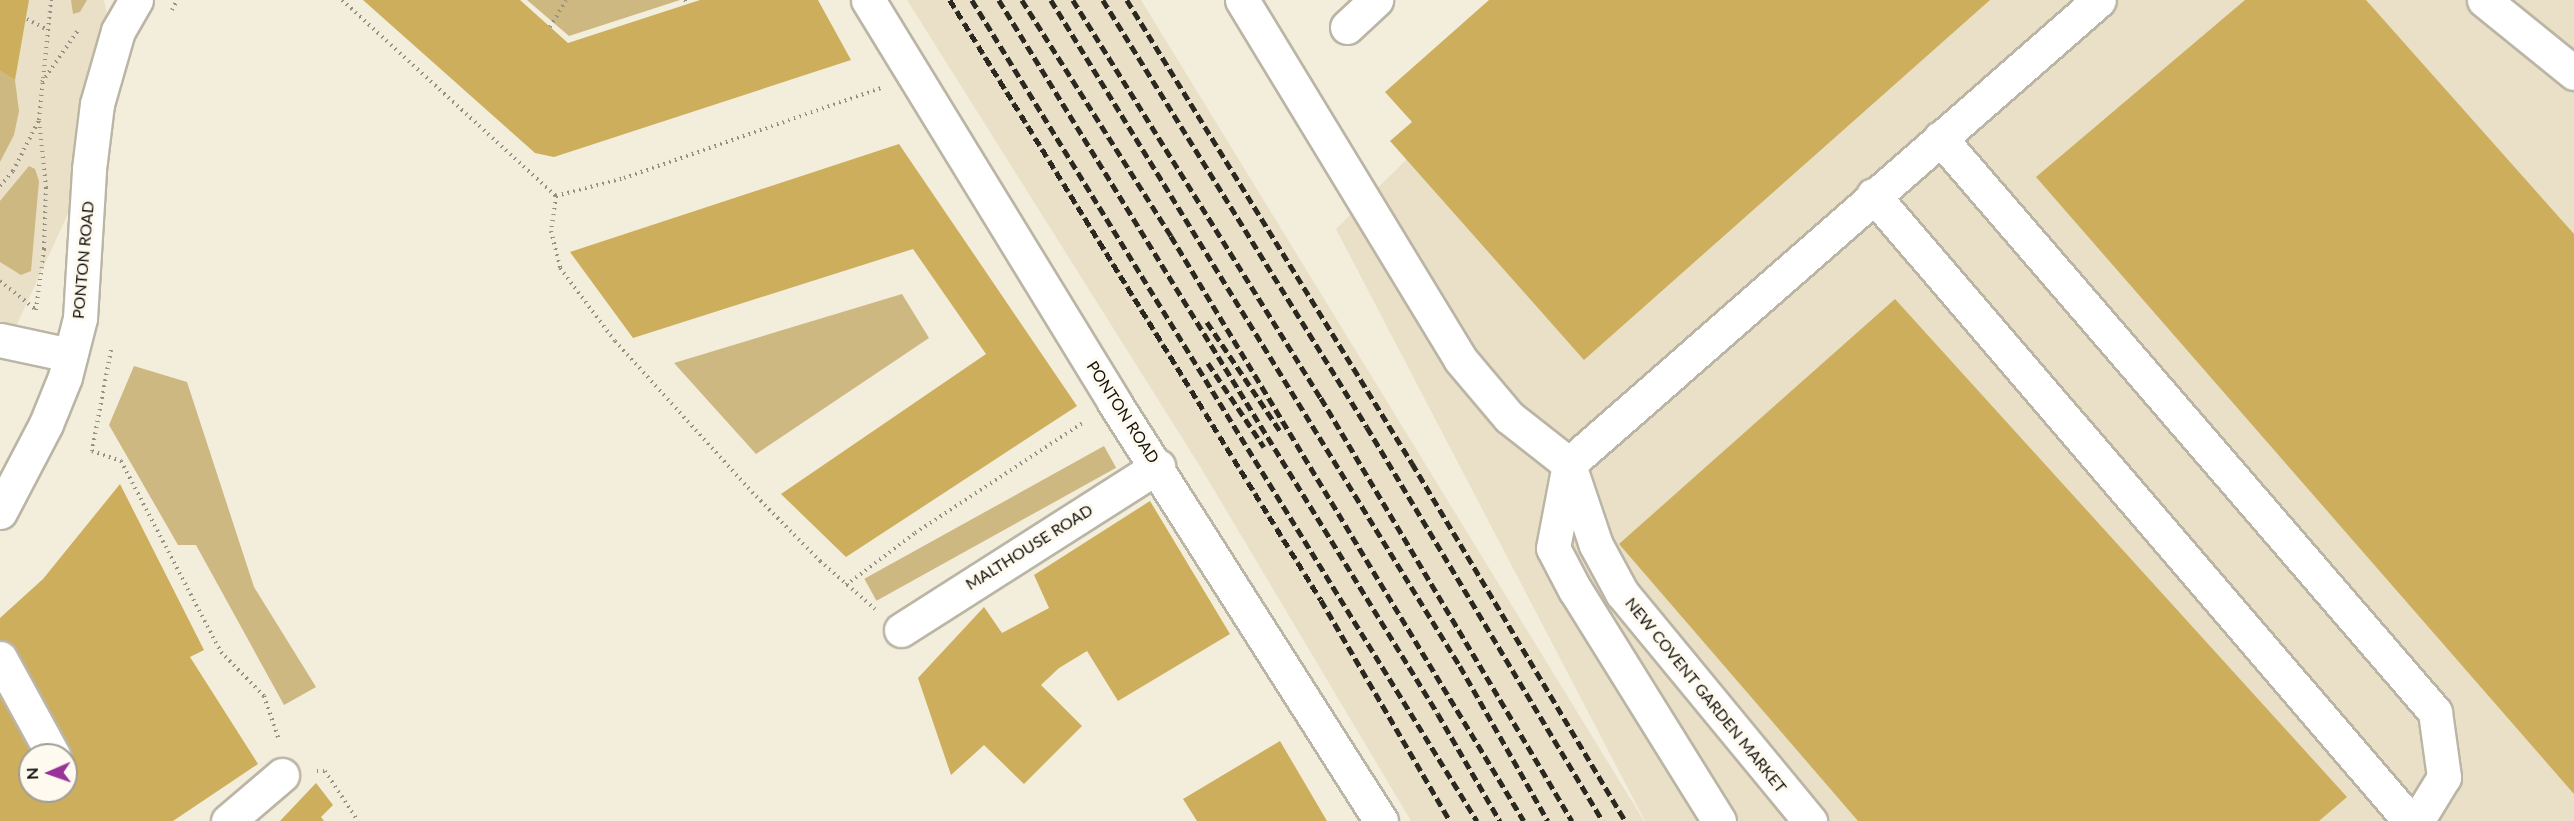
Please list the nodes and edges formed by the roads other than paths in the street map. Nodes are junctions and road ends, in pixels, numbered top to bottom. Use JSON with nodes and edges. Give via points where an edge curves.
{"nodes":[{"id":1,"x":136,"y":0,"type":"edge"},
{"id":2,"x":868,"y":0,"type":"edge"},
{"id":3,"x":1242,"y":0,"type":"edge"},
{"id":4,"x":1376,"y":0,"type":"edge"},
{"id":5,"x":2099,"y":0,"type":"edge"},
{"id":6,"x":2484,"y":0,"type":"edge"},
{"id":7,"x":1347,"y":27,"type":"dead end"},
{"id":8,"x":2574,"y":73,"type":"edge"},
{"id":9,"x":1940,"y":138,"type":"junction"},
{"id":10,"x":1873,"y":195,"type":"junction"},
{"id":11,"x":0,"y":340,"type":"edge"},
{"id":12,"x":70,"y":355,"type":"junction"},
{"id":13,"x":1569,"y":464,"type":"junction"},
{"id":14,"x":1158,"y":466,"type":"junction"},
{"id":15,"x":10,"y":473,"type":"edge"},
{"id":16,"x":0,"y":512,"type":"edge"},
{"id":17,"x":902,"y":630,"type":"road end"},
{"id":18,"x":0,"y":658,"type":"edge"},
{"id":19,"x":46,"y":743,"type":"edge"},
{"id":20,"x":282,"y":775,"type":"road end"},
{"id":21,"x":228,"y":821,"type":"edge"},
{"id":22,"x":1381,"y":821,"type":"edge"},
{"id":23,"x":1719,"y":821,"type":"edge"},
{"id":24,"x":1809,"y":821,"type":"edge"},
{"id":25,"x":2410,"y":821,"type":"edge"},
{"id":26,"x":2418,"y":821,"type":"edge"}],
"edges":[{"from":1,"to":12,"type":"street","name":"PONTON ROAD","via":[[118,31],[97,104],[80,318]]},
{"from":2,"to":14,"type":"street","name":"PONTON ROAD","via":[[1114,402]]},
{"from":3,"to":13,"type":"street","via":[[1460,360],[1509,417]]},
{"from":4,"to":7,"type":"street"},
{"from":5,"to":9,"type":"street"},
{"from":6,"to":8,"type":"street"},
{"from":9,"to":10,"type":"street"},
{"from":9,"to":26,"type":"street","via":[[2435,712],[2444,777]]},
{"from":10,"to":13,"type":"street"},
{"from":10,"to":25,"type":"street"},
{"from":11,"to":12,"type":"street"},
{"from":12,"to":15,"type":"street","name":"PONTON ROAD","via":[[46,424]]},
{"from":13,"to":23,"type":"street","via":[[1553,548],[1575,590]]},
{"from":13,"to":24,"type":"street","name":"NEW COVENT GARDEN MARKET","via":[[1596,545],[1622,593]]},
{"from":14,"to":17,"type":"street","name":"MALTHOUSE ROAD"},
{"from":14,"to":22,"type":"street","name":"PONTON ROAD"},
{"from":15,"to":16,"type":"street","name":"PONTON ROAD"},
{"from":18,"to":19,"type":"street"},
{"from":20,"to":21,"type":"street"}]}
